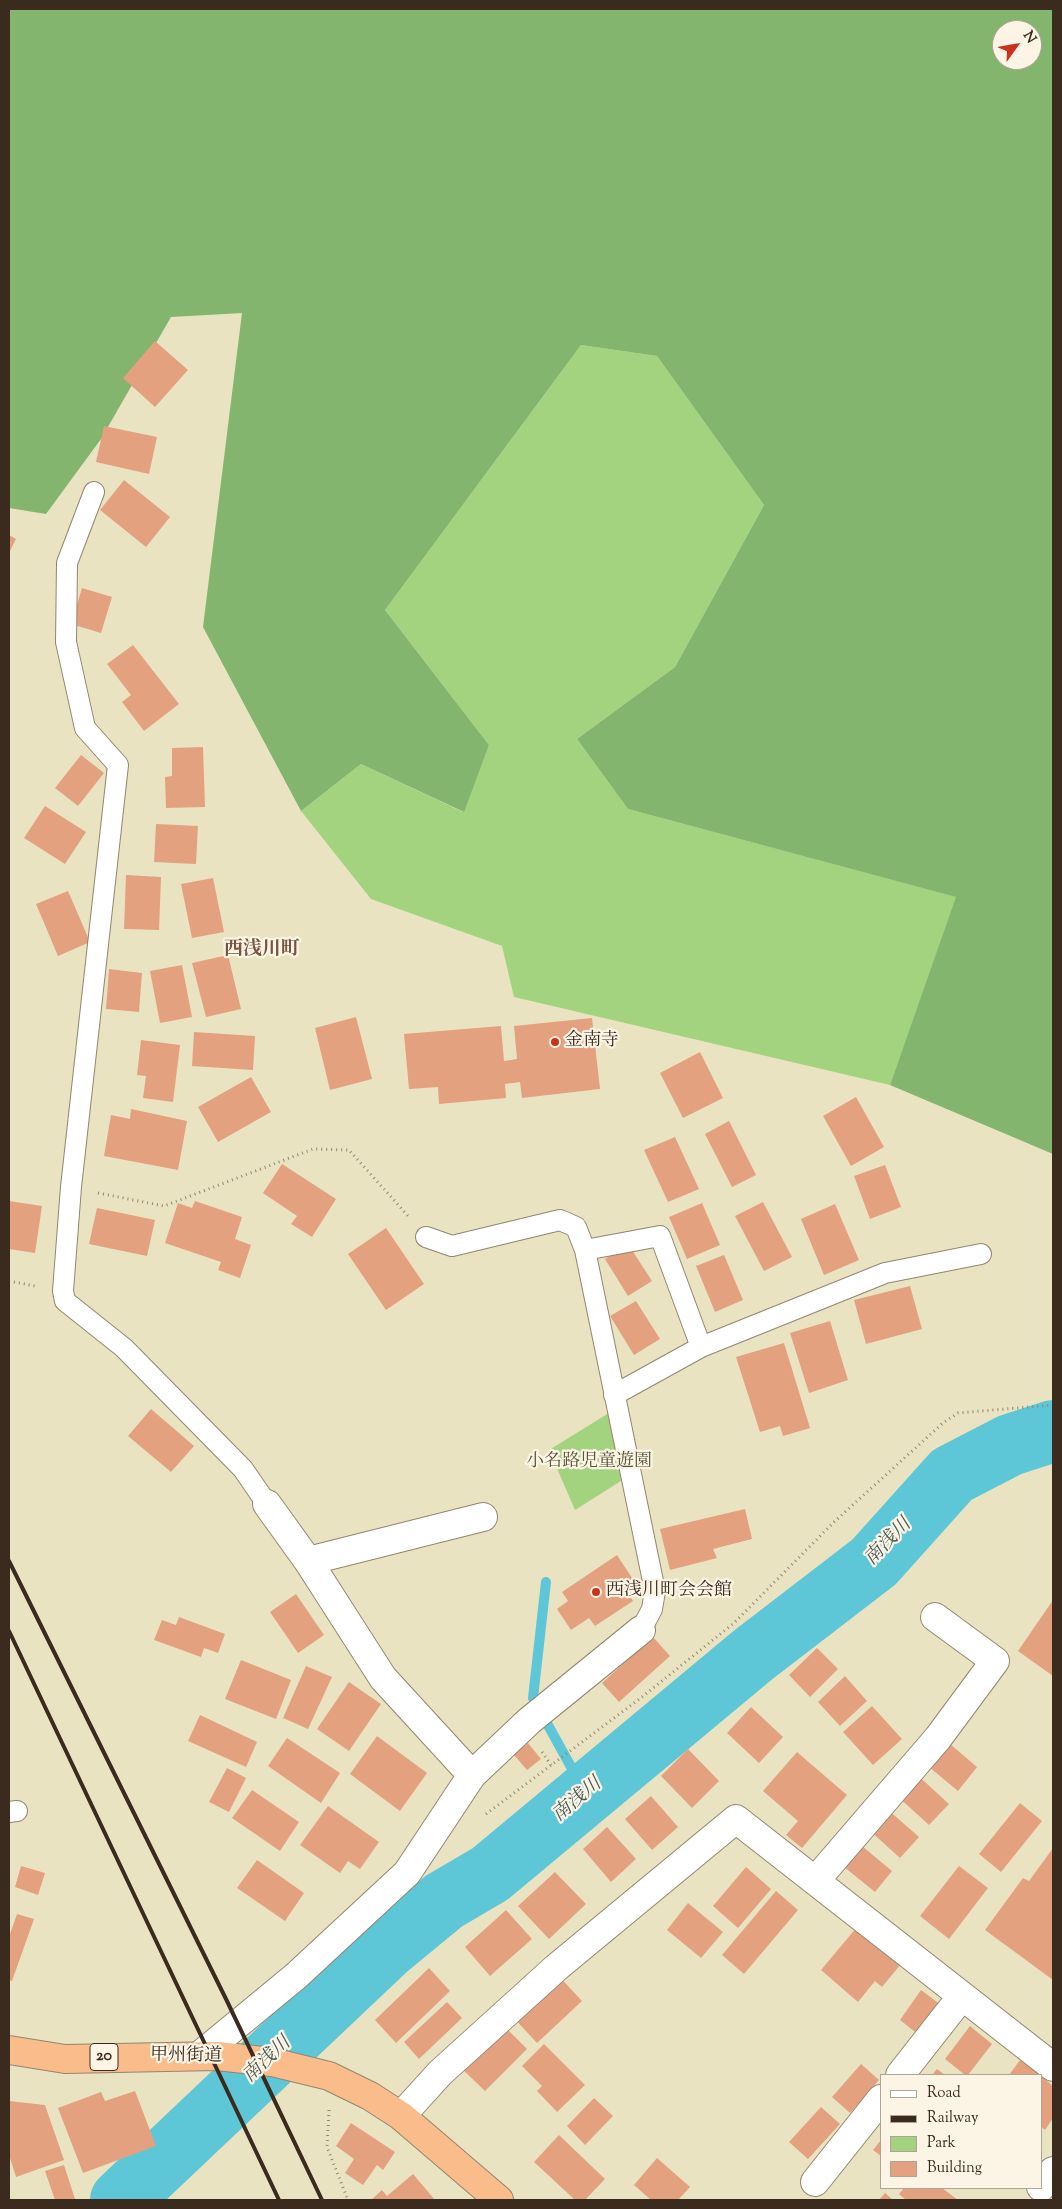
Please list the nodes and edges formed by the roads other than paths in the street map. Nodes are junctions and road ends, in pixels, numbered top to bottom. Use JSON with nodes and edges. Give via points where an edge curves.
{"nodes":[{"id":1,"x":94,"y":492,"type":"dead end"},
{"id":2,"x":426,"y":1237,"type":"road end"},
{"id":3,"x":585,"y":1250,"type":"junction"},
{"id":4,"x":981,"y":1254,"type":"dead end"},
{"id":5,"x":701,"y":1347,"type":"junction"},
{"id":6,"x":614,"y":1395,"type":"junction"},
{"id":7,"x":267,"y":1504,"type":"joint"},
{"id":8,"x":483,"y":1517,"type":"dead end"},
{"id":9,"x":308,"y":1561,"type":"junction"},
{"id":10,"x":935,"y":1617,"type":"dead end"},
{"id":11,"x":641,"y":1630,"type":"joint"},
{"id":12,"x":472,"y":1775,"type":"junction"},
{"id":13,"x":815,"y":1881,"type":"junction"},
{"id":14,"x":962,"y":1996,"type":"junction"},
{"id":15,"x":9,"y":2050,"type":"edge"},
{"id":16,"x":199,"y":2056,"type":"junction"},
{"id":17,"x":1053,"y":2067,"type":"edge"},
{"id":18,"x":901,"y":2074,"type":"edge"},
{"id":19,"x":880,"y":2100,"type":"edge"},
{"id":20,"x":400,"y":2116,"type":"junction"},
{"id":21,"x":1053,"y":2171,"type":"edge"},
{"id":22,"x":815,"y":2182,"type":"dead end"},
{"id":23,"x":1042,"y":2185,"type":"edge"},
{"id":24,"x":1038,"y":2189,"type":"edge"},
{"id":25,"x":499,"y":2200,"type":"edge"},
{"id":26,"x":1030,"y":2200,"type":"edge"}],
"edges":[{"from":1,"to":7,"type":"lane","via":[[68,563],[66,642],[85,728],[118,765],[71,1187],[63,1292],[65,1301],[124,1348],[243,1469]]},
{"from":2,"to":3,"type":"lane","via":[[452,1246],[560,1220],[576,1227]]},
{"from":3,"to":5,"type":"lane","via":[[660,1236]]},
{"from":3,"to":6,"type":"lane"},
{"from":4,"to":5,"type":"lane","via":[[885,1273]]},
{"from":5,"to":6,"type":"lane"},
{"from":6,"to":11,"type":"lane","via":[[655,1592],[652,1609]]},
{"from":7,"to":9,"type":"street"},
{"from":8,"to":9,"type":"street"},
{"from":9,"to":12,"type":"street","via":[[383,1678]]},
{"from":10,"to":13,"type":"street","via":[[996,1661],[938,1738]]},
{"from":11,"to":12,"type":"street","via":[[529,1721]]},
{"from":12,"to":16,"type":"street","via":[[407,1873],[296,1976]]},
{"from":13,"to":14,"type":"street"},
{"from":13,"to":20,"type":"street","via":[[736,1819],[557,1967],[440,2073]]},
{"from":14,"to":17,"type":"street"},
{"from":14,"to":18,"type":"street"},
{"from":15,"to":16,"type":"highway","name":"甲州街道","number":"20","via":[[65,2059]]},
{"from":16,"to":20,"type":"highway","name":"甲州街道","number":"20","via":[[272,2062],[329,2076],[370,2096]]},
{"from":19,"to":22,"type":"street"},
{"from":20,"to":25,"type":"highway","name":"甲州街道","number":"20"},
{"from":21,"to":23,"type":"street"},
{"from":24,"to":26,"type":"street"}]}
